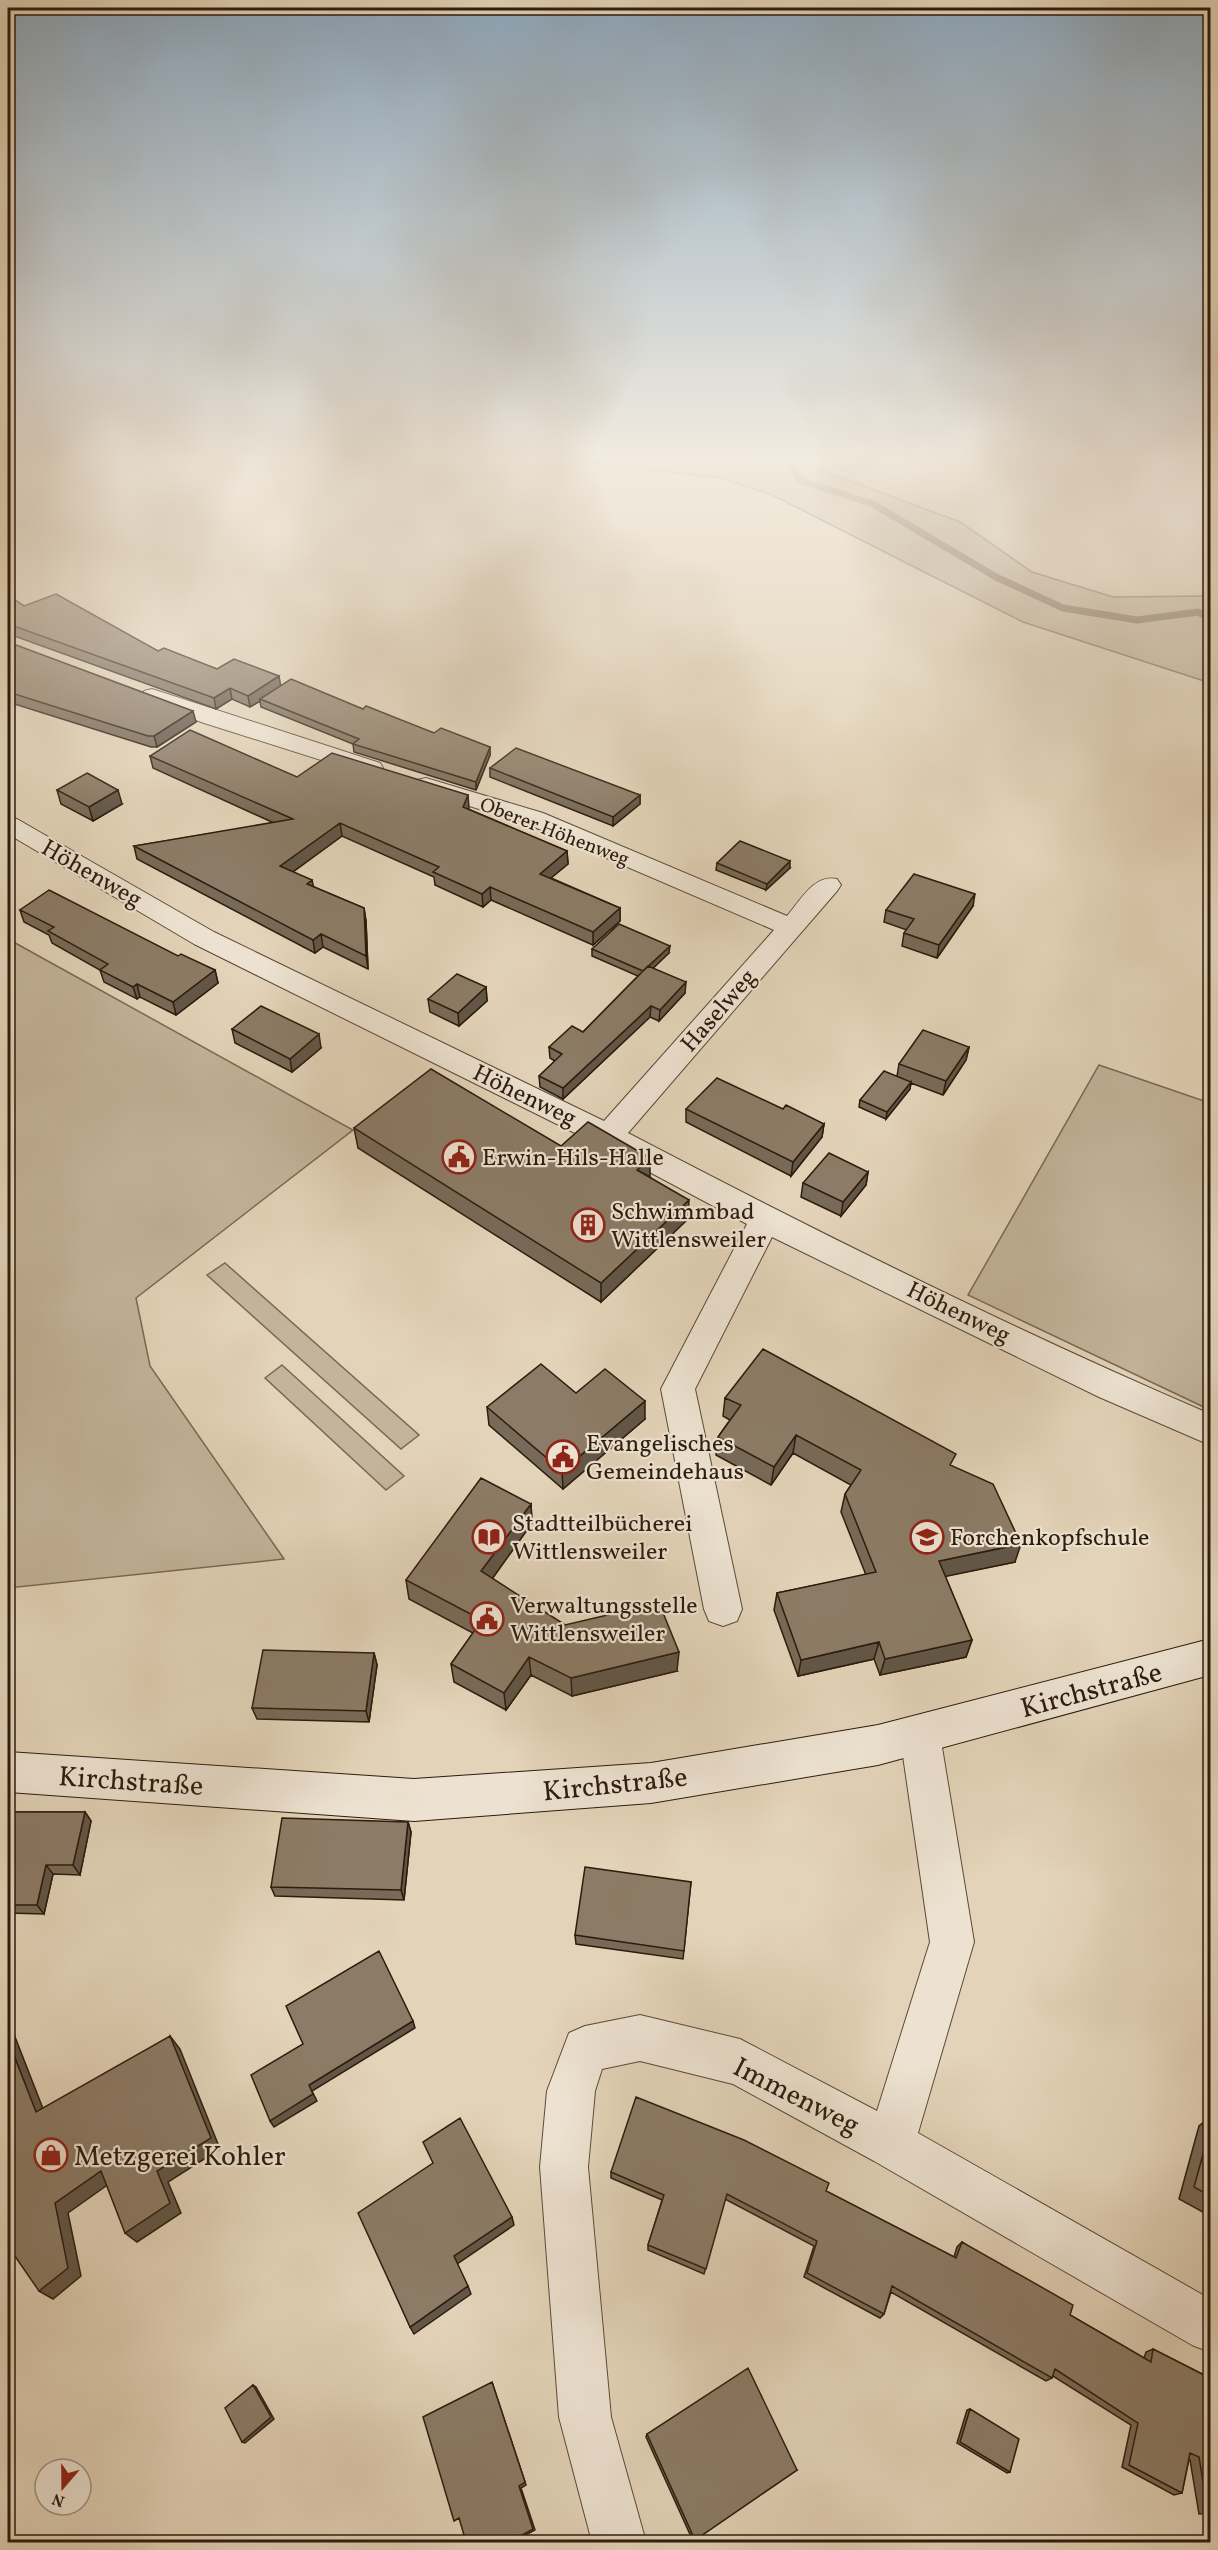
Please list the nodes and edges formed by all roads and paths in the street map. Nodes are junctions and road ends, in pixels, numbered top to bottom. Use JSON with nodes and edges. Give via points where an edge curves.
{"nodes":[{"id":1,"x":128,"y":687,"type":"edge"},
{"id":2,"x":8,"y":824,"type":"edge"},
{"id":3,"x":828,"y":885,"type":"dead end"},
{"id":4,"x":790,"y":927,"type":"junction"},
{"id":5,"x":608,"y":1136,"type":"junction"},
{"id":6,"x":765,"y":1219,"type":"junction"},
{"id":7,"x":1210,"y":1431,"type":"edge"},
{"id":8,"x":723,"y":1609,"type":"dead end"},
{"id":9,"x":1210,"y":1657,"type":"edge"},
{"id":10,"x":920,"y":1735,"type":"junction"},
{"id":11,"x":8,"y":1772,"type":"edge"},
{"id":12,"x":891,"y":2144,"type":"junction"},
{"id":13,"x":1210,"y":2327,"type":"edge"},
{"id":14,"x":619,"y":2542,"type":"edge"}],
"edges":[{"from":1,"to":4,"type":"street","name":"Oberer Höhenweg","via":[[212,718],[534,818]]},
{"from":2,"to":5,"type":"street","name":"Höhenweg","via":[[204,938]]},
{"from":3,"to":4,"type":"street","name":"Haselweg"},
{"from":4,"to":5,"type":"street","name":"Haselweg"},
{"from":5,"to":6,"type":"street","name":"Höhenweg"},
{"from":6,"to":7,"type":"street","name":"Höhenweg"},
{"from":6,"to":8,"type":"street","via":[[678,1389]]},
{"from":9,"to":10,"type":"street","name":"Kirchstraße"},
{"from":10,"to":11,"type":"street","name":"Kirchstraße","via":[[651,1783],[414,1800]]},
{"from":10,"to":12,"type":"street","via":[[952,1942]]},
{"from":12,"to":13,"type":"street","name":"Immenweg"},
{"from":12,"to":14,"type":"street","name":"Immenweg","via":[[740,2062],[640,2038],[585,2049],[571,2091],[564,2167],[585,2417]]}]}
